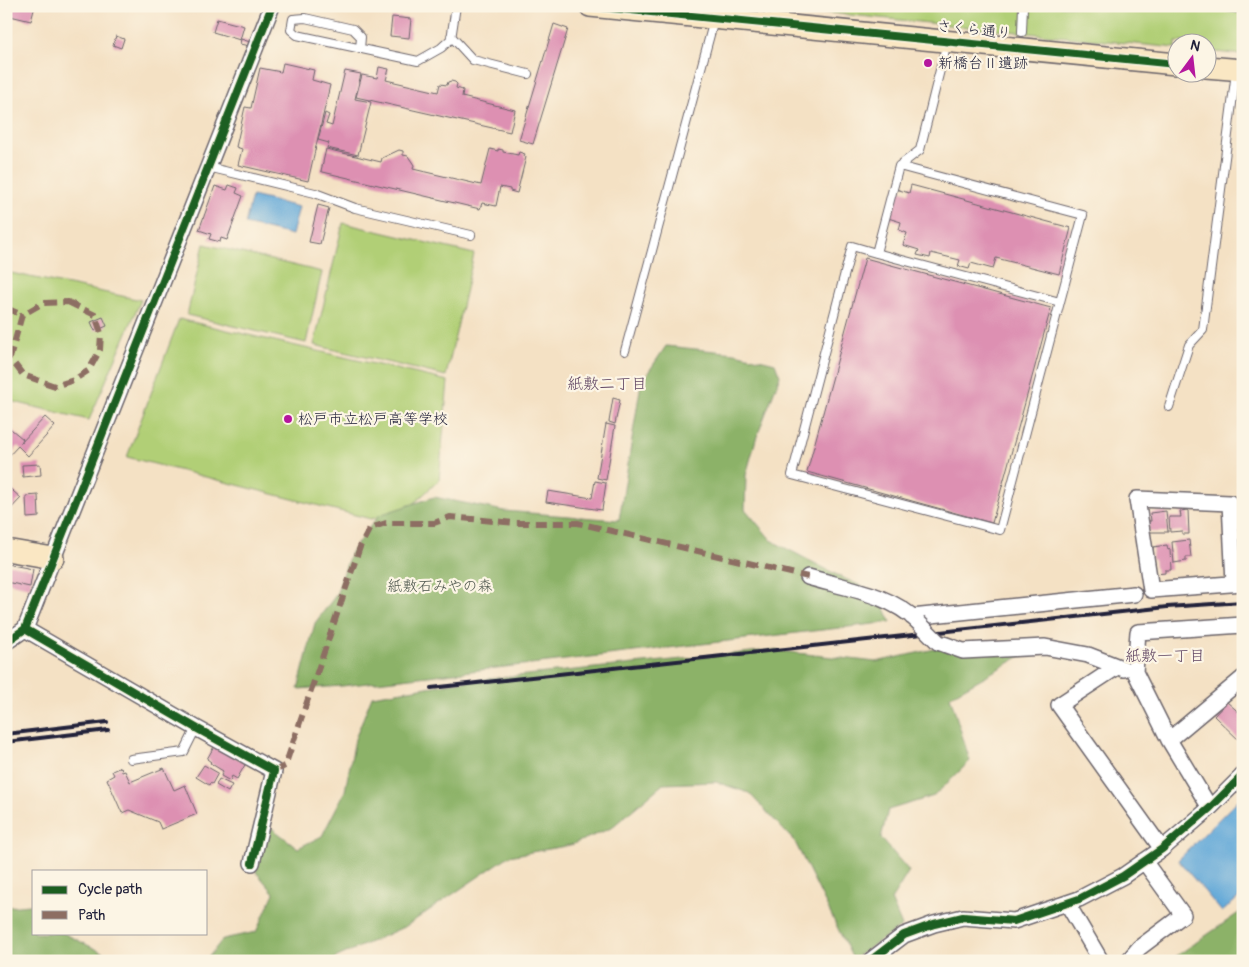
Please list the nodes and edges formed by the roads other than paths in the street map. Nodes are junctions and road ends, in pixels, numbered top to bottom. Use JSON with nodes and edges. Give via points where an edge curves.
{"nodes":[{"id":1,"x":272,"y":6,"type":"edge"},
{"id":2,"x":456,"y":6,"type":"edge"},
{"id":3,"x":590,"y":6,"type":"edge"},
{"id":4,"x":1023,"y":6,"type":"edge"},
{"id":5,"x":1217,"y":6,"type":"edge"},
{"id":6,"x":1241,"y":8,"type":"edge"},
{"id":7,"x":715,"y":18,"type":"junction"},
{"id":8,"x":1022,"y":32,"type":"dead end"},
{"id":9,"x":452,"y":36,"type":"junction"},
{"id":10,"x":948,"y":42,"type":"junction"},
{"id":11,"x":360,"y":49,"type":"junction"},
{"id":12,"x":1166,"y":63,"type":"edge"},
{"id":13,"x":1216,"y":68,"type":"edge"},
{"id":14,"x":1239,"y":70,"type":"edge"},
{"id":15,"x":528,"y":74,"type":"dead end"},
{"id":16,"x":899,"y":166,"type":"junction"},
{"id":17,"x":208,"y":167,"type":"junction"},
{"id":18,"x":471,"y":235,"type":"dead end"},
{"id":19,"x":876,"y":253,"type":"junction"},
{"id":20,"x":1060,"y":302,"type":"junction"},
{"id":21,"x":625,"y":351,"type":"dead end"},
{"id":22,"x":1169,"y":408,"type":"dead end"},
{"id":23,"x":6,"y":550,"type":"edge"},
{"id":24,"x":54,"y":558,"type":"junction"},
{"id":25,"x":808,"y":577,"type":"dead end"},
{"id":26,"x":1238,"y":583,"type":"edge"},
{"id":27,"x":1134,"y":594,"type":"dead end"},
{"id":28,"x":915,"y":620,"type":"junction"},
{"id":29,"x":1243,"y":625,"type":"edge"},
{"id":30,"x":25,"y":629,"type":"junction"},
{"id":31,"x":6,"y":642,"type":"edge"},
{"id":32,"x":1117,"y":667,"type":"junction"},
{"id":33,"x":1135,"y":672,"type":"junction"},
{"id":34,"x":1243,"y":678,"type":"edge"},
{"id":35,"x":196,"y":728,"type":"junction"},
{"id":36,"x":1169,"y":740,"type":"junction"},
{"id":37,"x":132,"y":759,"type":"dead end"},
{"id":38,"x":1243,"y":775,"type":"edge"},
{"id":39,"x":1210,"y":808,"type":"junction"},
{"id":40,"x":1162,"y":848,"type":"junction"},
{"id":41,"x":1144,"y":861,"type":"junction"},
{"id":42,"x":252,"y":863,"type":"dead end"},
{"id":43,"x":1067,"y":903,"type":"junction"},
{"id":44,"x":870,"y":961,"type":"edge"},
{"id":45,"x":1101,"y":961,"type":"edge"},
{"id":46,"x":1128,"y":961,"type":"edge"}],
"edges":[{"from":1,"to":17,"type":"street"},
{"from":2,"to":9,"type":"lane"},
{"from":3,"to":7,"type":"street","name":"さくら通り"},
{"from":4,"to":8,"type":"lane"},
{"from":5,"to":6,"type":"lane"},
{"from":7,"to":10,"type":"street","name":"さくら通り"},
{"from":7,"to":21,"type":"lane"},
{"from":9,"to":11,"type":"lane","via":[[441,48],[418,61]]},
{"from":9,"to":15,"type":"lane","via":[[473,60]]},
{"from":10,"to":12,"type":"street","name":"さくら通り"},
{"from":10,"to":16,"type":"lane","via":[[920,150]]},
{"from":11,"to":11,"type":"lane","via":[[297,35],[291,30],[293,19],[305,18],[353,29],[362,37]]},
{"from":13,"to":14,"type":"street"},
{"from":14,"to":22,"type":"lane","via":[[1203,330],[1189,345]]},
{"from":16,"to":19,"type":"lane"},
{"from":16,"to":20,"type":"lane","via":[[1084,215]]},
{"from":17,"to":18,"type":"lane","via":[[315,193],[355,208]]},
{"from":17,"to":24,"type":"street"},
{"from":19,"to":20,"type":"lane"},
{"from":19,"to":20,"type":"lane","via":[[852,246],[792,475],[1000,530]]},
{"from":23,"to":24,"type":"street"},
{"from":24,"to":30,"type":"street"},
{"from":25,"to":28,"type":"street","via":[[899,607]]},
{"from":26,"to":26,"type":"street","via":[[1151,590],[1137,499],[1230,503]]},
{"from":27,"to":28,"type":"street"},
{"from":28,"to":32,"type":"street","bridge":true,"via":[[938,642],[963,651],[1044,647],[1088,655]]},
{"from":29,"to":33,"type":"street","via":[[1138,632]]},
{"from":30,"to":31,"type":"street"},
{"from":30,"to":35,"type":"street"},
{"from":32,"to":33,"type":"street"},
{"from":32,"to":40,"type":"street","via":[[1060,705]]},
{"from":33,"to":36,"type":"street"},
{"from":34,"to":36,"type":"street"},
{"from":35,"to":37,"type":"lane","via":[[184,752]]},
{"from":35,"to":42,"type":"street","via":[[274,771]]},
{"from":36,"to":39,"type":"street"},
{"from":38,"to":39,"type":"street"},
{"from":39,"to":40,"type":"street"},
{"from":40,"to":41,"type":"street"},
{"from":41,"to":43,"type":"street","via":[[1116,880]]},
{"from":41,"to":46,"type":"street","via":[[1183,915]]},
{"from":43,"to":44,"type":"street","via":[[1014,921],[963,917],[934,924],[904,935]]},
{"from":43,"to":45,"type":"street"}]}
